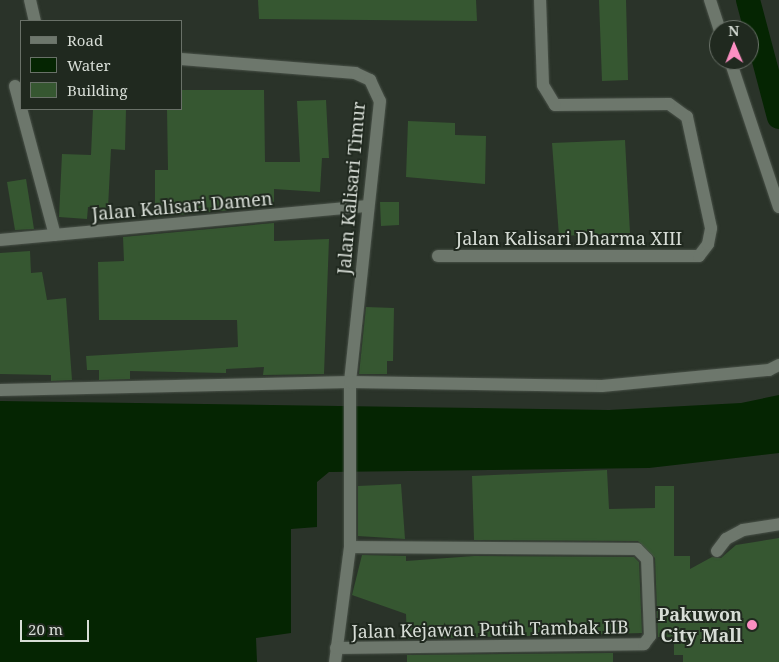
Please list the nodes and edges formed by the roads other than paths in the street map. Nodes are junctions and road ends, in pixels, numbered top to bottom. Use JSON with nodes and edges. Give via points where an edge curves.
{"nodes":[{"id":1,"x":30,"y":0,"type":"edge"},
{"id":2,"x":540,"y":0,"type":"edge"},
{"id":3,"x":710,"y":0,"type":"edge"},
{"id":4,"x":35,"y":20,"type":"edge"},
{"id":5,"x":717,"y":20,"type":"edge"},
{"id":6,"x":182,"y":59,"type":"edge"},
{"id":7,"x":733,"y":70,"type":"edge"},
{"id":8,"x":15,"y":86,"type":"dead end"},
{"id":9,"x":20,"y":105,"type":"edge"},
{"id":10,"x":21,"y":110,"type":"edge"},
{"id":11,"x":367,"y":206,"type":"junction"},
{"id":12,"x":779,"y":207,"type":"edge"},
{"id":13,"x":55,"y":235,"type":"junction"},
{"id":14,"x":0,"y":240,"type":"edge"},
{"id":15,"x":438,"y":256,"type":"dead end"},
{"id":16,"x":779,"y":365,"type":"edge"},
{"id":17,"x":350,"y":382,"type":"junction"},
{"id":18,"x":0,"y":390,"type":"edge"},
{"id":19,"x":779,"y":524,"type":"edge"},
{"id":20,"x":350,"y":547,"type":"junction"},
{"id":21,"x":717,"y":551,"type":"dead end"},
{"id":22,"x":336,"y":648,"type":"junction"},
{"id":23,"x":335,"y":662,"type":"edge"}],
"edges":[{"from":1,"to":4,"type":"street"},
{"from":2,"to":15,"type":"street","name":"Jalan Kalisari Dharma XIII","via":[[543,86],[555,105],[669,104],[687,117],[711,228],[708,244],[698,256]]},
{"from":3,"to":5,"type":"street"},
{"from":6,"to":11,"type":"street","name":"Jalan Kalisari Timur","via":[[355,73],[370,80],[380,100]]},
{"from":7,"to":12,"type":"street"},
{"from":8,"to":9,"type":"street"},
{"from":10,"to":13,"type":"street"},
{"from":11,"to":13,"type":"street","name":"Jalan Kalisari Damen"},
{"from":11,"to":17,"type":"street","name":"Jalan Kalisari Timur"},
{"from":13,"to":14,"type":"street","name":"Jalan Kalisari Damen"},
{"from":16,"to":17,"type":"street","via":[[769,370],[602,386]]},
{"from":17,"to":18,"type":"street"},
{"from":17,"to":20,"type":"street","name":"Jalan Kalisari Timur"},
{"from":19,"to":21,"type":"street","via":[[743,530],[726,539]]},
{"from":20,"to":22,"type":"street","name":"Jalan Kalisari Timur"},
{"from":20,"to":22,"type":"street","name":"Jalan Kejawan Putih Tambak IIB","via":[[637,549],[647,560],[650,636],[644,644]]},
{"from":22,"to":23,"type":"street","name":"Jalan Kalisari Timur"}]}
